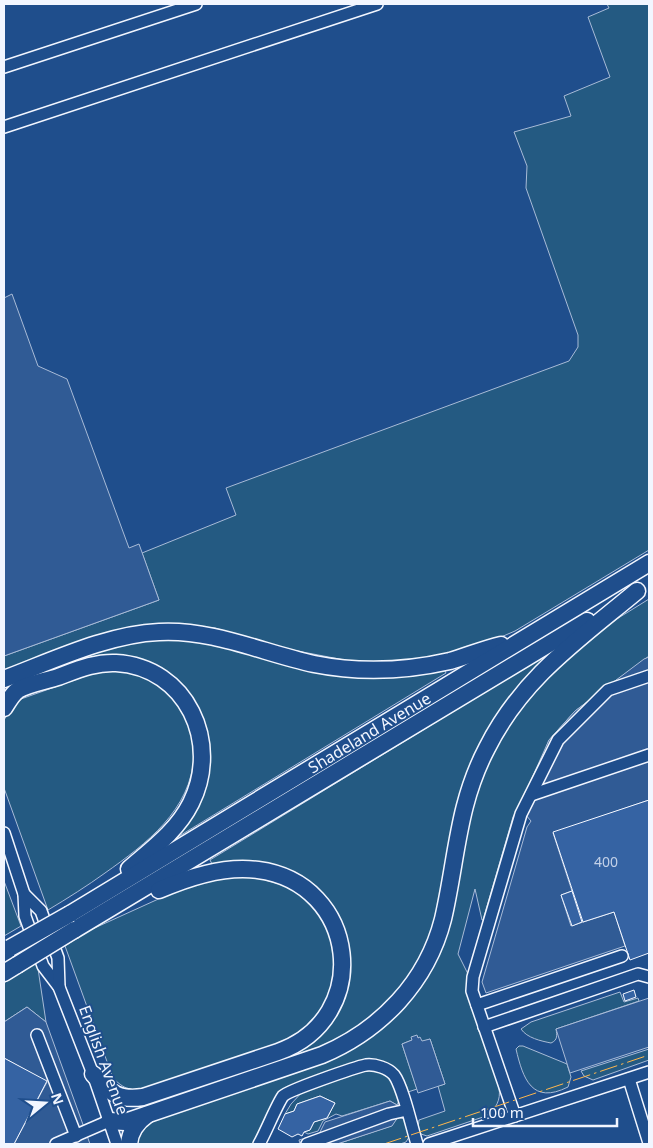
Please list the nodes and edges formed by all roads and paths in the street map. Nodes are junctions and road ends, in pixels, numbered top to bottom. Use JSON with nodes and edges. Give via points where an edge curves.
{"nodes":[{"id":1,"x":196,"y":4,"type":"edge"},
{"id":2,"x":370,"y":5,"type":"edge"},
{"id":3,"x":4,"y":67,"type":"edge"},
{"id":4,"x":4,"y":127,"type":"edge"},
{"id":5,"x":649,"y":563,"type":"edge"},
{"id":6,"x":643,"y":588,"type":"edge"},
{"id":7,"x":520,"y":640,"type":"junction"},
{"id":8,"x":649,"y":676,"type":"edge"},
{"id":9,"x":4,"y":679,"type":"edge"},
{"id":10,"x":11,"y":693,"type":"edge"},
{"id":11,"x":4,"y":708,"type":"edge"},
{"id":12,"x":649,"y":755,"type":"edge"},
{"id":13,"x":531,"y":794,"type":"junction"},
{"id":14,"x":4,"y":833,"type":"edge"},
{"id":15,"x":24,"y":894,"type":"junction"},
{"id":16,"x":89,"y":903,"type":"junction"},
{"id":17,"x":108,"y":910,"type":"junction"},
{"id":18,"x":7,"y":950,"type":"edge"},
{"id":19,"x":622,"y":956,"type":"dead end"},
{"id":20,"x":10,"y":969,"type":"edge"},
{"id":21,"x":649,"y":976,"type":"edge"},
{"id":22,"x":59,"y":987,"type":"junction"},
{"id":23,"x":476,"y":1005,"type":"junction"},
{"id":24,"x":484,"y":1027,"type":"junction"},
{"id":25,"x":38,"y":1035,"type":"dead end"},
{"id":26,"x":649,"y":1072,"type":"edge"},
{"id":27,"x":93,"y":1074,"type":"junction"},
{"id":28,"x":629,"y":1079,"type":"junction"},
{"id":29,"x":143,"y":1097,"type":"junction"},
{"id":30,"x":407,"y":1110,"type":"junction"},
{"id":31,"x":151,"y":1112,"type":"junction"},
{"id":32,"x":515,"y":1116,"type":"junction"},
{"id":33,"x":109,"y":1121,"type":"junction"},
{"id":34,"x":76,"y":1136,"type":"junction"},
{"id":35,"x":649,"y":1143,"type":"edge"},
{"id":36,"x":56,"y":1144,"type":"edge"},
{"id":37,"x":117,"y":1144,"type":"edge"},
{"id":38,"x":129,"y":1144,"type":"edge"},
{"id":39,"x":259,"y":1144,"type":"edge"},
{"id":40,"x":307,"y":1144,"type":"edge"},
{"id":41,"x":417,"y":1144,"type":"edge"},
{"id":42,"x":429,"y":1144,"type":"edge"}],
"edges":[{"from":1,"to":3,"type":"street"},
{"from":2,"to":4,"type":"street"},
{"from":5,"to":7,"type":"highway","name":"Shadeland Avenue"},
{"from":6,"to":17,"type":"highway","name":"Shadeland Avenue"},
{"from":6,"to":31,"type":"highway","via":[[542,670],[496,730],[476,769],[464,807],[434,944],[419,975],[395,1006],[362,1034],[331,1051]]},
{"from":7,"to":9,"type":"highway","via":[[433,664],[372,670],[315,664],[202,634],[158,632],[110,640]]},
{"from":7,"to":16,"type":"highway","name":"Shadeland Avenue"},
{"from":8,"to":13,"type":"street","via":[[608,690],[558,740]]},
{"from":10,"to":11,"type":"highway"},
{"from":10,"to":16,"type":"highway","via":[[90,666],[112,663],[134,666],[165,681],[178,692],[198,724],[203,761],[189,807],[167,836]]},
{"from":12,"to":13,"type":"street"},
{"from":13,"to":23,"type":"street","via":[[521,814],[473,977]]},
{"from":14,"to":15,"type":"street","name":"English Avenue"},
{"from":15,"to":22,"type":"street","name":"English Avenue","via":[[25,916],[43,966]]},
{"from":15,"to":22,"type":"street","name":"English Avenue","via":[[41,911],[58,958]]},
{"from":16,"to":18,"type":"highway","bridge":true},
{"from":17,"to":20,"type":"highway","bridge":true},
{"from":17,"to":29,"type":"highway","via":[[187,878],[228,870],[256,869],[279,875],[309,892],[328,912],[341,944],[342,973],[335,999],[322,1022],[302,1040],[278,1052]]},
{"from":19,"to":23,"type":"street"},
{"from":21,"to":24,"type":"street","via":[[638,974]]},
{"from":22,"to":27,"type":"street","name":"English Avenue"},
{"from":23,"to":24,"type":"street"},
{"from":24,"to":32,"type":"street"},
{"from":25,"to":34,"type":"street"},
{"from":26,"to":28,"type":"street"},
{"from":27,"to":29,"type":"highway","via":[[119,1097]]},
{"from":27,"to":33,"type":"street","name":"English Avenue"},
{"from":28,"to":32,"type":"street"},
{"from":28,"to":35,"type":"street"},
{"from":29,"to":33,"type":"highway"},
{"from":30,"to":39,"type":"street","via":[[394,1075],[388,1070],[366,1065],[283,1096]]},
{"from":30,"to":40,"type":"street"},
{"from":30,"to":41,"type":"street"},
{"from":31,"to":33,"type":"highway","via":[[125,1122]]},
{"from":31,"to":38,"type":"highway","via":[[137,1124]]},
{"from":32,"to":42,"type":"street"},
{"from":33,"to":34,"type":"street"},
{"from":33,"to":37,"type":"street","name":"English Avenue"},
{"from":34,"to":36,"type":"street"}]}
